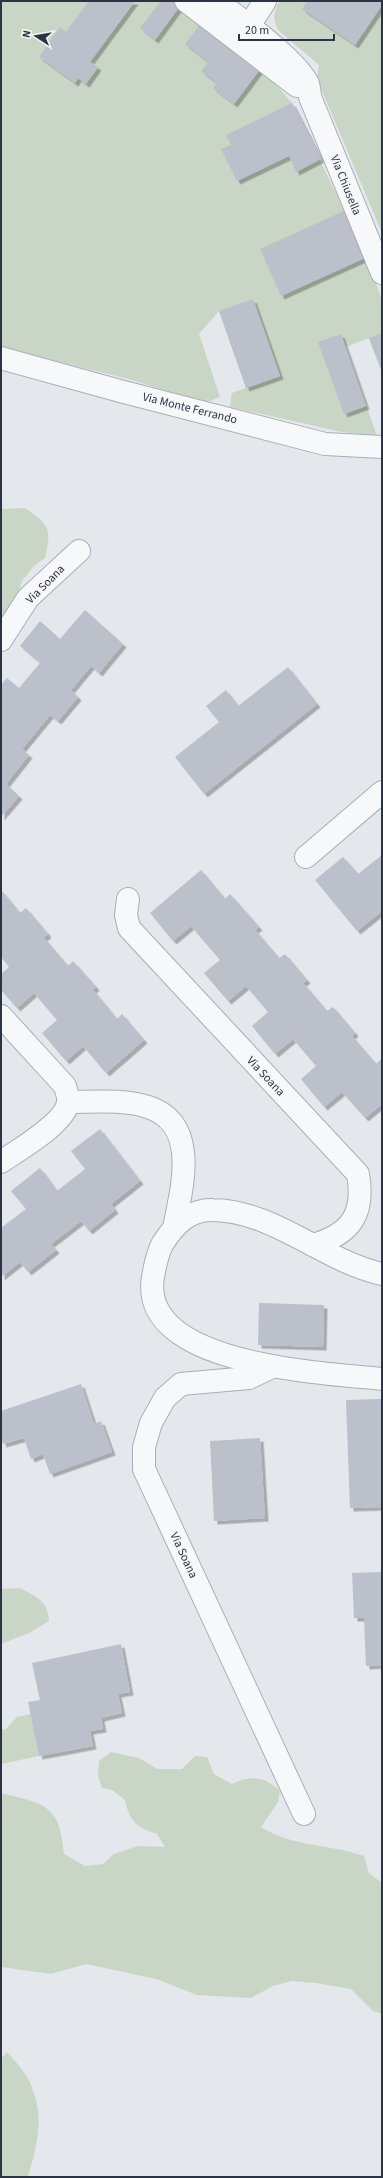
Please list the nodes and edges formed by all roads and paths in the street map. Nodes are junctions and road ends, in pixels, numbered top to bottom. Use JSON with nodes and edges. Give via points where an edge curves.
{"nodes":[{"id":1,"x":186,"y":1,"type":"edge"},
{"id":2,"x":217,"y":1,"type":"edge"},
{"id":3,"x":265,"y":1,"type":"edge"},
{"id":4,"x":249,"y":26,"type":"junction"},
{"id":5,"x":310,"y":97,"type":"junction"},
{"id":6,"x":382,"y":273,"type":"edge"},
{"id":7,"x":1,"y":358,"type":"edge"},
{"id":8,"x":382,"y":447,"type":"edge"},
{"id":9,"x":79,"y":551,"type":"dead end"},
{"id":10,"x":1,"y":640,"type":"edge"},
{"id":11,"x":382,"y":792,"type":"edge"},
{"id":12,"x":306,"y":857,"type":"dead end"},
{"id":13,"x":128,"y":899,"type":"dead end"},
{"id":14,"x":1,"y":1016,"type":"edge"},
{"id":15,"x":68,"y":1102,"type":"junction"},
{"id":16,"x":1,"y":1162,"type":"edge"},
{"id":17,"x":174,"y":1228,"type":"junction"},
{"id":18,"x":313,"y":1245,"type":"junction"},
{"id":19,"x":382,"y":1274,"type":"edge"},
{"id":20,"x":272,"y":1367,"type":"junction"},
{"id":21,"x":382,"y":1379,"type":"edge"},
{"id":22,"x":304,"y":1814,"type":"dead end"}],
"edges":[{"from":1,"to":5,"type":"street"},
{"from":2,"to":4,"type":"street","name":"Via Chiusella"},
{"from":3,"to":4,"type":"street"},
{"from":4,"to":5,"type":"street","name":"Via Chiusella","via":[[293,66],[308,84]]},
{"from":5,"to":6,"type":"street","name":"Via Chiusella"},
{"from":7,"to":8,"type":"street","name":"Via Monte Ferrando","via":[[326,444]]},
{"from":9,"to":10,"type":"street","name":"Via Soana","via":[[28,598]]},
{"from":11,"to":12,"type":"street"},
{"from":13,"to":18,"type":"street","name":"Via Soana","via":[[126,915],[129,928],[358,1174],[361,1192],[357,1212],[346,1230],[331,1240]]},
{"from":14,"to":15,"type":"street","via":[[65,1086]]},
{"from":15,"to":16,"type":"street","via":[[63,1114],[51,1126]]},
{"from":15,"to":17,"type":"street","via":[[123,1103],[148,1107],[165,1116],[178,1130],[184,1147],[184,1167]]},
{"from":17,"to":18,"type":"street","via":[[200,1210],[214,1210],[254,1217]]},
{"from":17,"to":20,"type":"street","via":[[162,1244],[155,1262],[151,1285],[154,1303],[166,1320],[185,1337],[207,1349]]},
{"from":18,"to":19,"type":"street","via":[[356,1266]]},
{"from":20,"to":21,"type":"street"},
{"from":20,"to":22,"type":"street","name":"Via Soana","via":[[249,1378],[182,1384],[165,1398],[151,1423],[144,1447],[144,1469]]}]}
